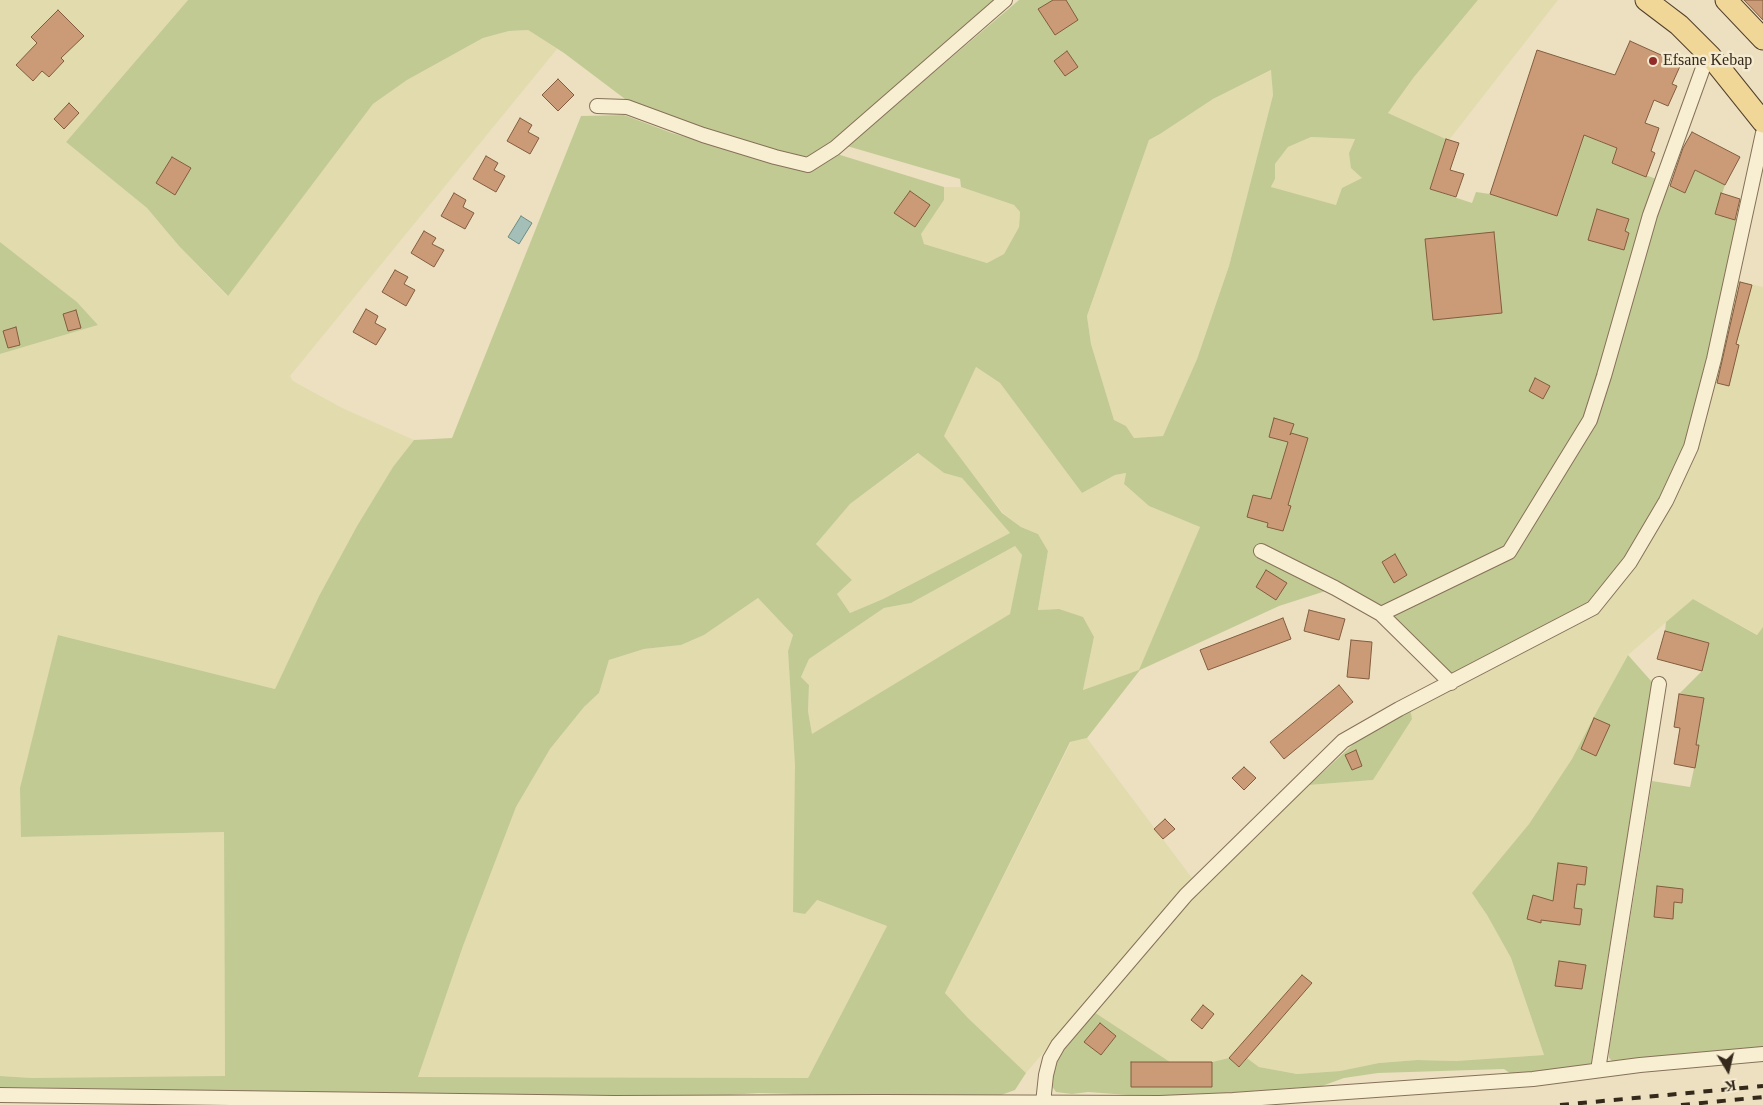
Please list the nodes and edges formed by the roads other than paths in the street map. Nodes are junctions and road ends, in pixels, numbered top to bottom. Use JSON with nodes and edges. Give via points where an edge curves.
{"nodes":[{"id":1,"x":1005,"y":0,"type":"edge"},
{"id":2,"x":1726,"y":0,"type":"edge"},
{"id":3,"x":1654,"y":2,"type":"edge"},
{"id":4,"x":1763,"y":39,"type":"edge"},
{"id":5,"x":1708,"y":54,"type":"junction"},
{"id":6,"x":597,"y":106,"type":"dead end"},
{"id":7,"x":1763,"y":122,"type":"edge"},
{"id":8,"x":1763,"y":133,"type":"edge"},
{"id":9,"x":1261,"y":551,"type":"dead end"},
{"id":10,"x":1381,"y":614,"type":"junction"},
{"id":11,"x":1451,"y":683,"type":"junction"},
{"id":12,"x":1659,"y":684,"type":"dead end"},
{"id":13,"x":1763,"y":1054,"type":"edge"},
{"id":14,"x":1598,"y":1070,"type":"junction"},
{"id":15,"x":0,"y":1095,"type":"edge"},
{"id":16,"x":1043,"y":1103,"type":"junction"}],
"edges":[{"from":1,"to":6,"type":"street","via":[[835,148],[808,165],[703,135],[628,107]]},
{"from":2,"to":4,"type":"main road"},
{"from":3,"to":5,"type":"main road"},
{"from":5,"to":7,"type":"main road"},
{"from":5,"to":10,"type":"street","via":[[1650,215],[1590,420],[1509,552]]},
{"from":8,"to":11,"type":"street","via":[[1709,382],[1690,447],[1666,501],[1630,562],[1593,608]]},
{"from":9,"to":10,"type":"street"},
{"from":10,"to":11,"type":"street"},
{"from":11,"to":16,"type":"street","via":[[1343,741],[1186,895],[1058,1045],[1050,1058]]},
{"from":12,"to":14,"type":"street"},
{"from":13,"to":14,"type":"street"},
{"from":14,"to":16,"type":"street","via":[[1533,1079],[1233,1100]]},
{"from":15,"to":16,"type":"street","via":[[614,1103]]}]}
